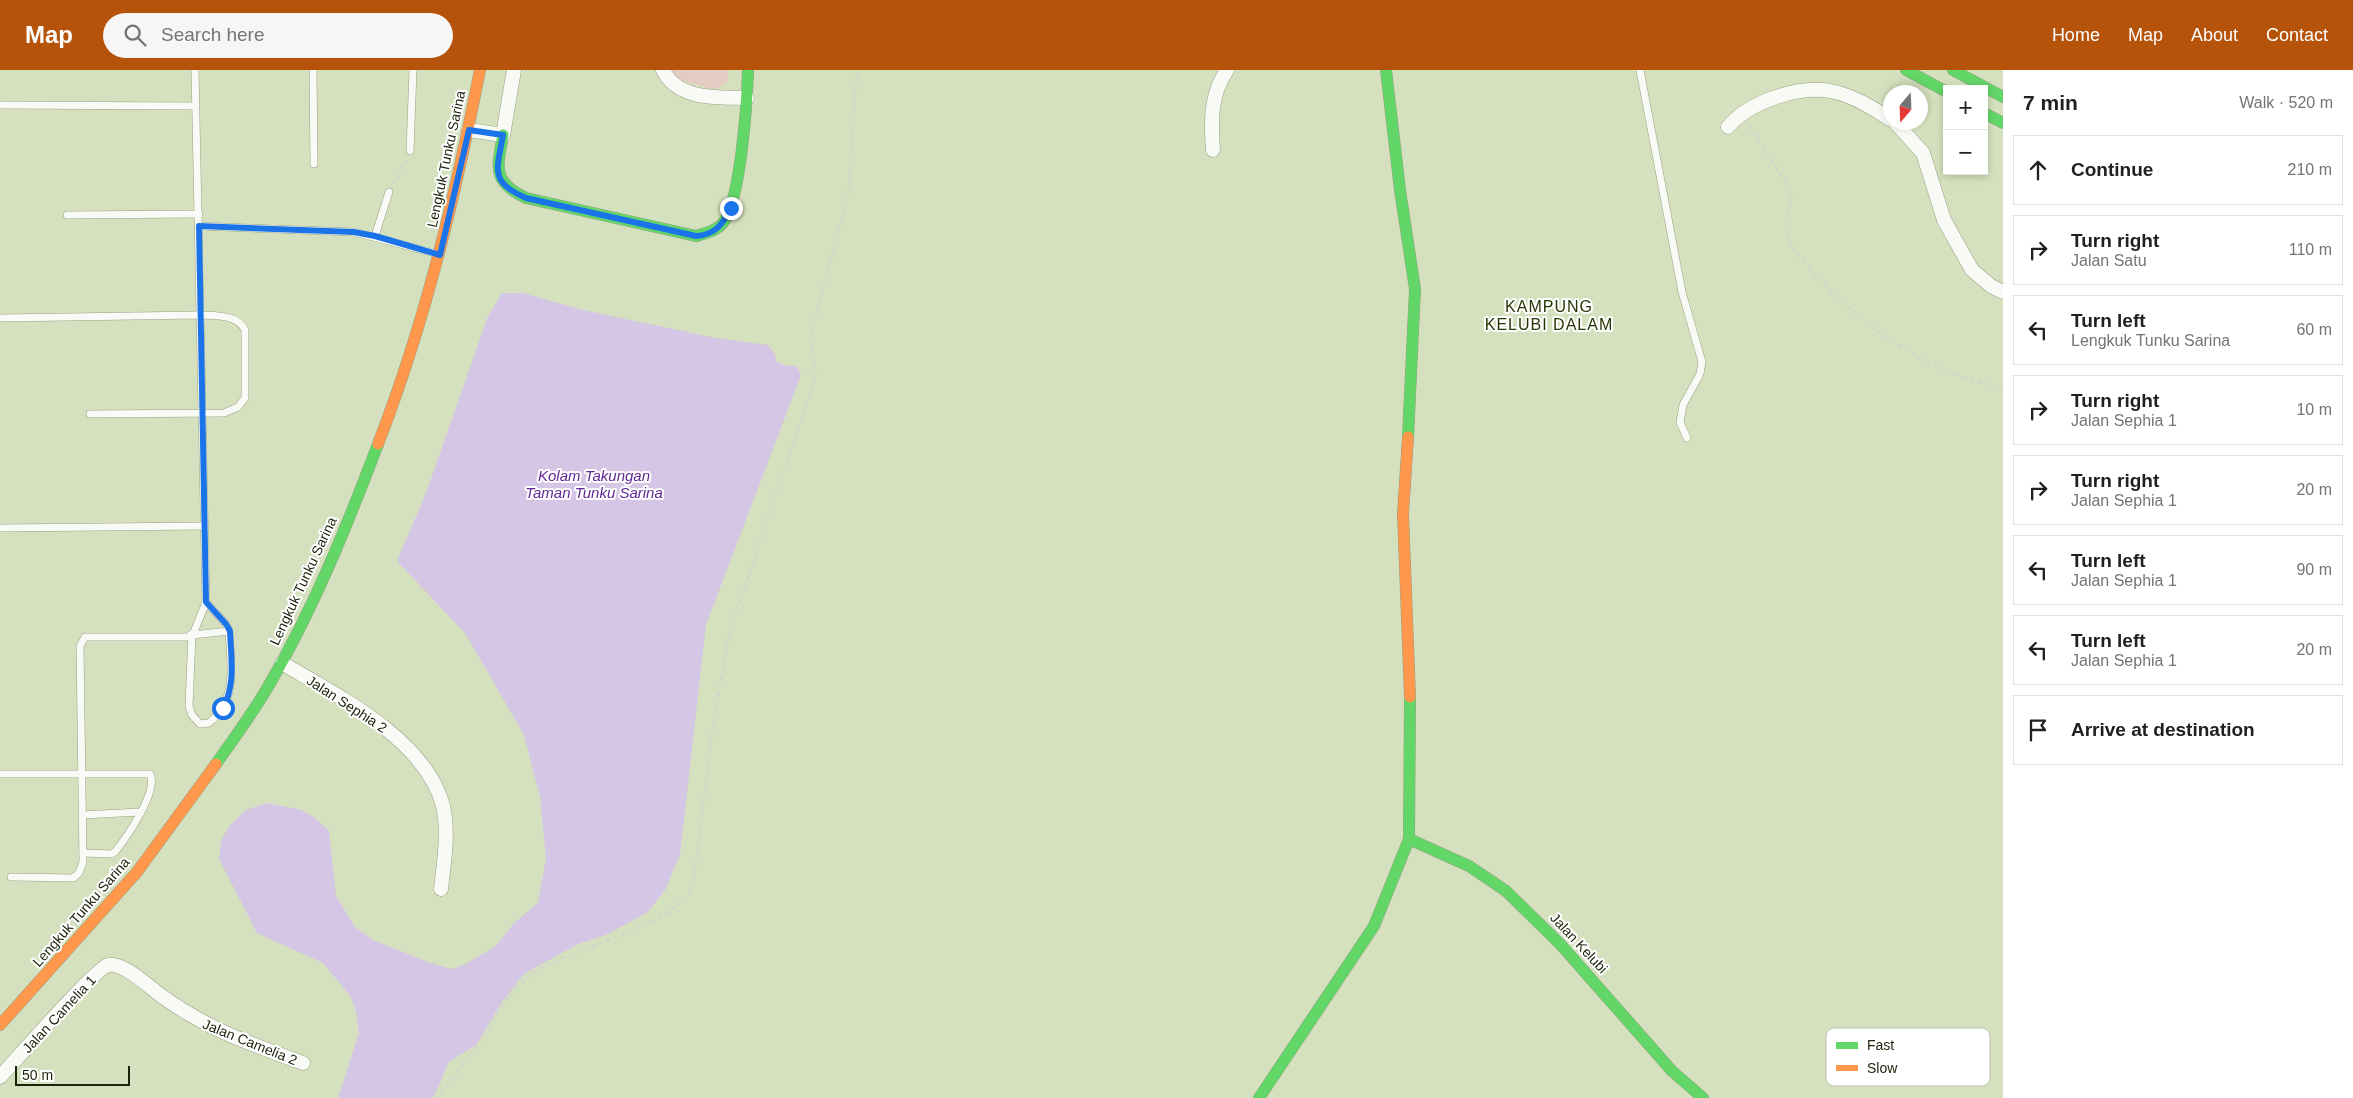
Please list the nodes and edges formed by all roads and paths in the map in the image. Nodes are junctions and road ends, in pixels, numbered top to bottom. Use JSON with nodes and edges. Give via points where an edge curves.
{"nodes":[{"id":1,"x":196,"y":70,"type":"edge"},
{"id":2,"x":313,"y":70,"type":"edge"},
{"id":3,"x":413,"y":70,"type":"edge"},
{"id":4,"x":480,"y":70,"type":"edge"},
{"id":5,"x":514,"y":70,"type":"edge"},
{"id":6,"x":663,"y":70,"type":"edge"},
{"id":7,"x":748,"y":70,"type":"edge"},
{"id":8,"x":856,"y":70,"type":"edge"},
{"id":9,"x":1227,"y":70,"type":"edge"},
{"id":10,"x":1386,"y":70,"type":"edge"},
{"id":11,"x":1640,"y":70,"type":"edge"},
{"id":12,"x":1906,"y":70,"type":"edge"},
{"id":13,"x":1953,"y":70,"type":"edge"},
{"id":14,"x":1943,"y":90,"type":"edge"},
{"id":15,"x":2003,"y":97,"type":"edge"},
{"id":16,"x":747,"y":98,"type":"junction"},
{"id":17,"x":0,"y":105,"type":"edge"},
{"id":18,"x":195,"y":106,"type":"junction"},
{"id":19,"x":1741,"y":114,"type":"junction"},
{"id":20,"x":1883,"y":115,"type":"edge"},
{"id":21,"x":1988,"y":115,"type":"edge"},
{"id":22,"x":2003,"y":123,"type":"edge"},
{"id":23,"x":1728,"y":127,"type":"dead end"},
{"id":24,"x":469,"y":130,"type":"junction"},
{"id":25,"x":1902,"y":130,"type":"edge"},
{"id":26,"x":503,"y":135,"type":"junction"},
{"id":27,"x":1213,"y":150,"type":"dead end"},
{"id":28,"x":410,"y":151,"type":"joint"},
{"id":29,"x":314,"y":164,"type":"dead end"},
{"id":30,"x":389,"y":192,"type":"joint"},
{"id":31,"x":199,"y":214,"type":"junction"},
{"id":32,"x":67,"y":215,"type":"dead end"},
{"id":33,"x":199,"y":226,"type":"junction"},
{"id":34,"x":375,"y":236,"type":"junction"},
{"id":35,"x":440,"y":255,"type":"junction"},
{"id":36,"x":2003,"y":292,"type":"edge"},
{"id":37,"x":200,"y":315,"type":"junction"},
{"id":38,"x":0,"y":318,"type":"edge"},
{"id":39,"x":2003,"y":388,"type":"edge"},
{"id":40,"x":203,"y":413,"type":"junction"},
{"id":41,"x":90,"y":414,"type":"dead end"},
{"id":42,"x":1687,"y":438,"type":"dead end"},
{"id":43,"x":204,"y":526,"type":"junction"},
{"id":44,"x":0,"y":528,"type":"edge"},
{"id":45,"x":206,"y":602,"type":"junction"},
{"id":46,"x":230,"y":631,"type":"junction"},
{"id":47,"x":192,"y":635,"type":"junction"},
{"id":48,"x":282,"y":663,"type":"junction"},
{"id":49,"x":0,"y":774,"type":"edge"},
{"id":50,"x":81,"y":774,"type":"junction"},
{"id":51,"x":141,"y":812,"type":"junction"},
{"id":52,"x":82,"y":815,"type":"junction"},
{"id":53,"x":1409,"y":838,"type":"junction"},
{"id":54,"x":83,"y":853,"type":"junction"},
{"id":55,"x":11,"y":876,"type":"dead end"},
{"id":56,"x":441,"y":889,"type":"dead end"},
{"id":57,"x":124,"y":968,"type":"joint"},
{"id":58,"x":2,"y":1018,"type":"edge"},
{"id":59,"x":304,"y":1063,"type":"dead end"},
{"id":60,"x":0,"y":1077,"type":"edge"},
{"id":61,"x":1266,"y":1095,"type":"edge"},
{"id":62,"x":435,"y":1098,"type":"edge"},
{"id":63,"x":1703,"y":1098,"type":"edge"}],
"edges":[{"from":1,"to":18,"type":"lane"},
{"from":2,"to":29,"type":"lane"},
{"from":3,"to":28,"type":"lane"},
{"from":4,"to":24,"type":"street","name":"Lengkuk Tunku Sarina"},
{"from":5,"to":26,"type":"street"},
{"from":6,"to":16,"type":"street","via":[[678,86],[693,94]]},
{"from":7,"to":16,"type":"street"},
{"from":8,"to":62,"type":"path","via":[[848,193],[810,340],[815,379],[731,626],[689,895],[668,912],[534,972],[508,998],[461,1069]]},
{"from":9,"to":27,"type":"street","via":[[1215,91],[1212,105]]},
{"from":10,"to":53,"type":"street","via":[[1415,289],[1403,514],[1412,754]]},
{"from":11,"to":42,"type":"lane","via":[[1682,292],[1702,362],[1700,374],[1682,405],[1680,422]]},
{"from":12,"to":14,"type":"street"},
{"from":13,"to":15,"type":"street"},
{"from":16,"to":26,"type":"street","via":[[741,160],[731,208],[718,228],[703,235],[578,211],[513,193],[501,184],[499,175]]},
{"from":17,"to":18,"type":"lane"},
{"from":18,"to":31,"type":"lane"},
{"from":19,"to":20,"type":"street","via":[[1770,99],[1833,91]]},
{"from":19,"to":23,"type":"street"},
{"from":19,"to":39,"type":"path","via":[[1792,192],[1786,215],[1786,232],[1791,245],[1854,314],[1927,361]]},
{"from":21,"to":22,"type":"street"},
{"from":24,"to":26,"type":"street"},
{"from":24,"to":35,"type":"street","name":"Lengkuk Tunku Sarina"},
{"from":25,"to":36,"type":"street","via":[[1923,153],[1944,220],[1969,264],[1991,286]]},
{"from":28,"to":30,"type":"path"},
{"from":30,"to":34,"type":"lane"},
{"from":31,"to":32,"type":"lane"},
{"from":31,"to":33,"type":"lane"},
{"from":33,"to":34,"type":"lane","via":[[346,231]]},
{"from":33,"to":37,"type":"lane"},
{"from":34,"to":35,"type":"lane"},
{"from":35,"to":48,"type":"street","name":"Lengkuk Tunku Sarina","via":[[418,333],[382,436]]},
{"from":37,"to":38,"type":"lane"},
{"from":37,"to":40,"type":"lane"},
{"from":37,"to":40,"type":"lane","via":[[233,319],[245,330],[245,398],[238,407],[224,414]]},
{"from":40,"to":41,"type":"lane"},
{"from":40,"to":43,"type":"lane"},
{"from":43,"to":44,"type":"lane"},
{"from":43,"to":45,"type":"lane"},
{"from":45,"to":46,"type":"lane"},
{"from":45,"to":47,"type":"lane"},
{"from":46,"to":47,"type":"lane"},
{"from":46,"to":47,"type":"lane","via":[[232,681],[228,697],[214,719],[204,725],[195,720],[190,711]]},
{"from":47,"to":50,"type":"lane","via":[[182,638],[85,637],[80,646]]},
{"from":48,"to":56,"type":"street","name":"Jalan Sephia 2","via":[[383,726],[397,737],[422,767],[438,794],[445,816]]},
{"from":48,"to":58,"type":"street","name":"Lengkuk Tunku Sarina","via":[[155,849],[86,931]]},
{"from":49,"to":50,"type":"lane"},
{"from":50,"to":51,"type":"lane","via":[[150,774],[152,781]]},
{"from":50,"to":52,"type":"lane"},
{"from":51,"to":52,"type":"lane"},
{"from":51,"to":54,"type":"lane","via":[[115,852]]},
{"from":52,"to":54,"type":"lane"},
{"from":53,"to":61,"type":"street","via":[[1374,926]]},
{"from":53,"to":63,"type":"street","name":"Jalan Kelubi","via":[[1469,866],[1506,890],[1561,945],[1672,1071]]},
{"from":54,"to":55,"type":"lane","via":[[79,873],[73,878]]},
{"from":57,"to":59,"type":"street","name":"Jalan Camelia 2","via":[[179,1009],[216,1030]]},
{"from":57,"to":60,"type":"street","name":"Jalan Camelia 1","via":[[109,965],[102,968]]}]}
